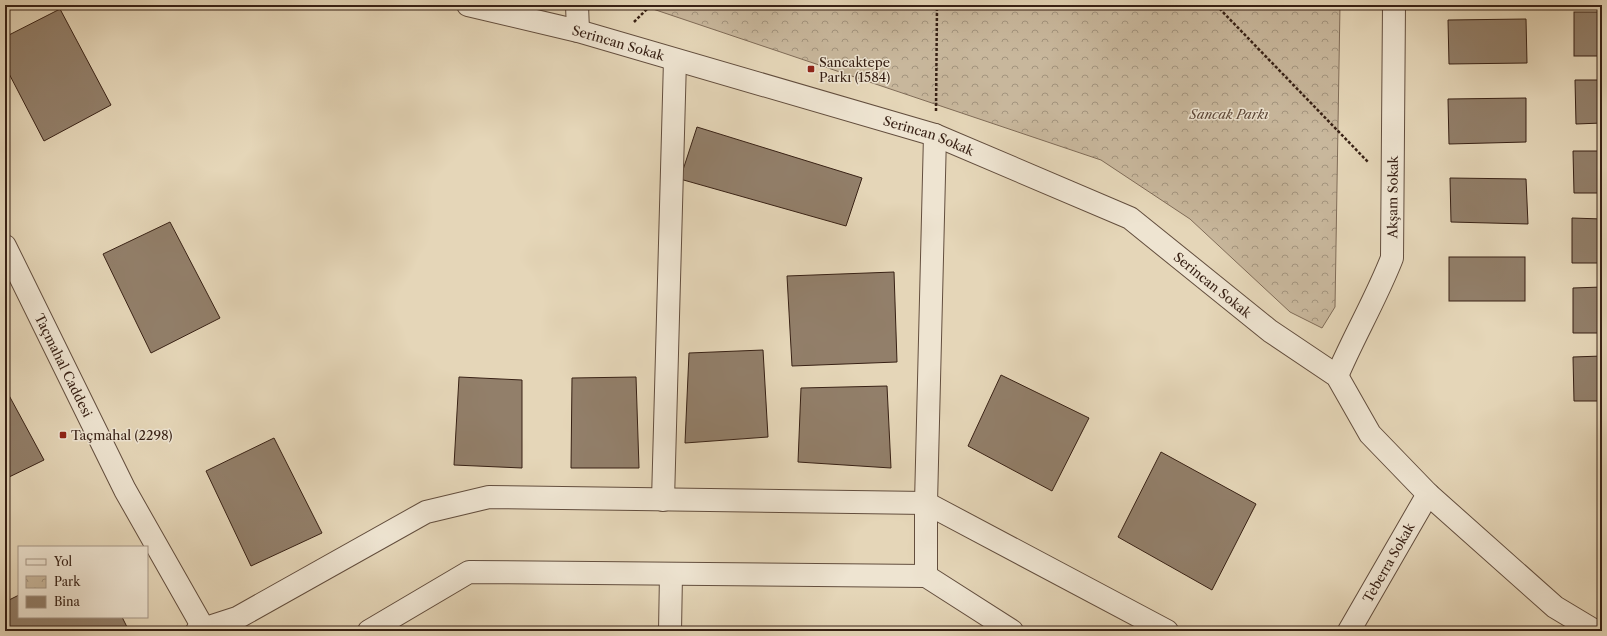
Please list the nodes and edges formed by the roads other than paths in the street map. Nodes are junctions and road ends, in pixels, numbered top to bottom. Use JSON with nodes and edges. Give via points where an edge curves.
{"nodes":[{"id":1,"x":468,"y":5,"type":"edge"},
{"id":2,"x":577,"y":5,"type":"edge"},
{"id":3,"x":1394,"y":5,"type":"edge"},
{"id":4,"x":578,"y":31,"type":"junction"},
{"id":5,"x":675,"y":60,"type":"junction"},
{"id":6,"x":935,"y":135,"type":"junction"},
{"id":7,"x":5,"y":246,"type":"edge"},
{"id":8,"x":1337,"y":376,"type":"junction"},
{"id":9,"x":1428,"y":494,"type":"junction"},
{"id":10,"x":663,"y":500,"type":"junction"},
{"id":11,"x":926,"y":503,"type":"junction"},
{"id":12,"x":671,"y":574,"type":"junction"},
{"id":13,"x":926,"y":576,"type":"junction"},
{"id":14,"x":1597,"y":626,"type":"edge"},
{"id":15,"x":202,"y":630,"type":"edge"},
{"id":16,"x":369,"y":631,"type":"edge"},
{"id":17,"x":670,"y":631,"type":"edge"},
{"id":18,"x":1012,"y":631,"type":"edge"},
{"id":19,"x":1167,"y":631,"type":"edge"},
{"id":20,"x":1349,"y":631,"type":"edge"}],
"edges":[{"from":1,"to":4,"type":"street","name":"Serincan Sokak"},
{"from":2,"to":4,"type":"street"},
{"from":3,"to":8,"type":"street","name":"Akşam Sokak","via":[[1392,258],[1378,294]]},
{"from":4,"to":5,"type":"street","name":"Serincan Sokak"},
{"from":5,"to":6,"type":"street","name":"Serincan Sokak"},
{"from":5,"to":10,"type":"street"},
{"from":6,"to":8,"type":"street","name":"Serincan Sokak","via":[[1130,218],[1270,331]]},
{"from":6,"to":11,"type":"street"},
{"from":7,"to":15,"type":"street","name":"Taçmahal Caddesi","via":[[125,490]]},
{"from":8,"to":9,"type":"street","via":[[1370,434]]},
{"from":9,"to":14,"type":"street","via":[[1555,607]]},
{"from":9,"to":20,"type":"street","name":"Teberra Sokak"},
{"from":10,"to":11,"type":"street"},
{"from":10,"to":15,"type":"street","via":[[489,497],[426,512],[237,618]]},
{"from":11,"to":13,"type":"street"},
{"from":11,"to":19,"type":"street"},
{"from":12,"to":13,"type":"street"},
{"from":12,"to":16,"type":"street","via":[[469,572]]},
{"from":12,"to":17,"type":"street"},
{"from":13,"to":18,"type":"street"}]}
